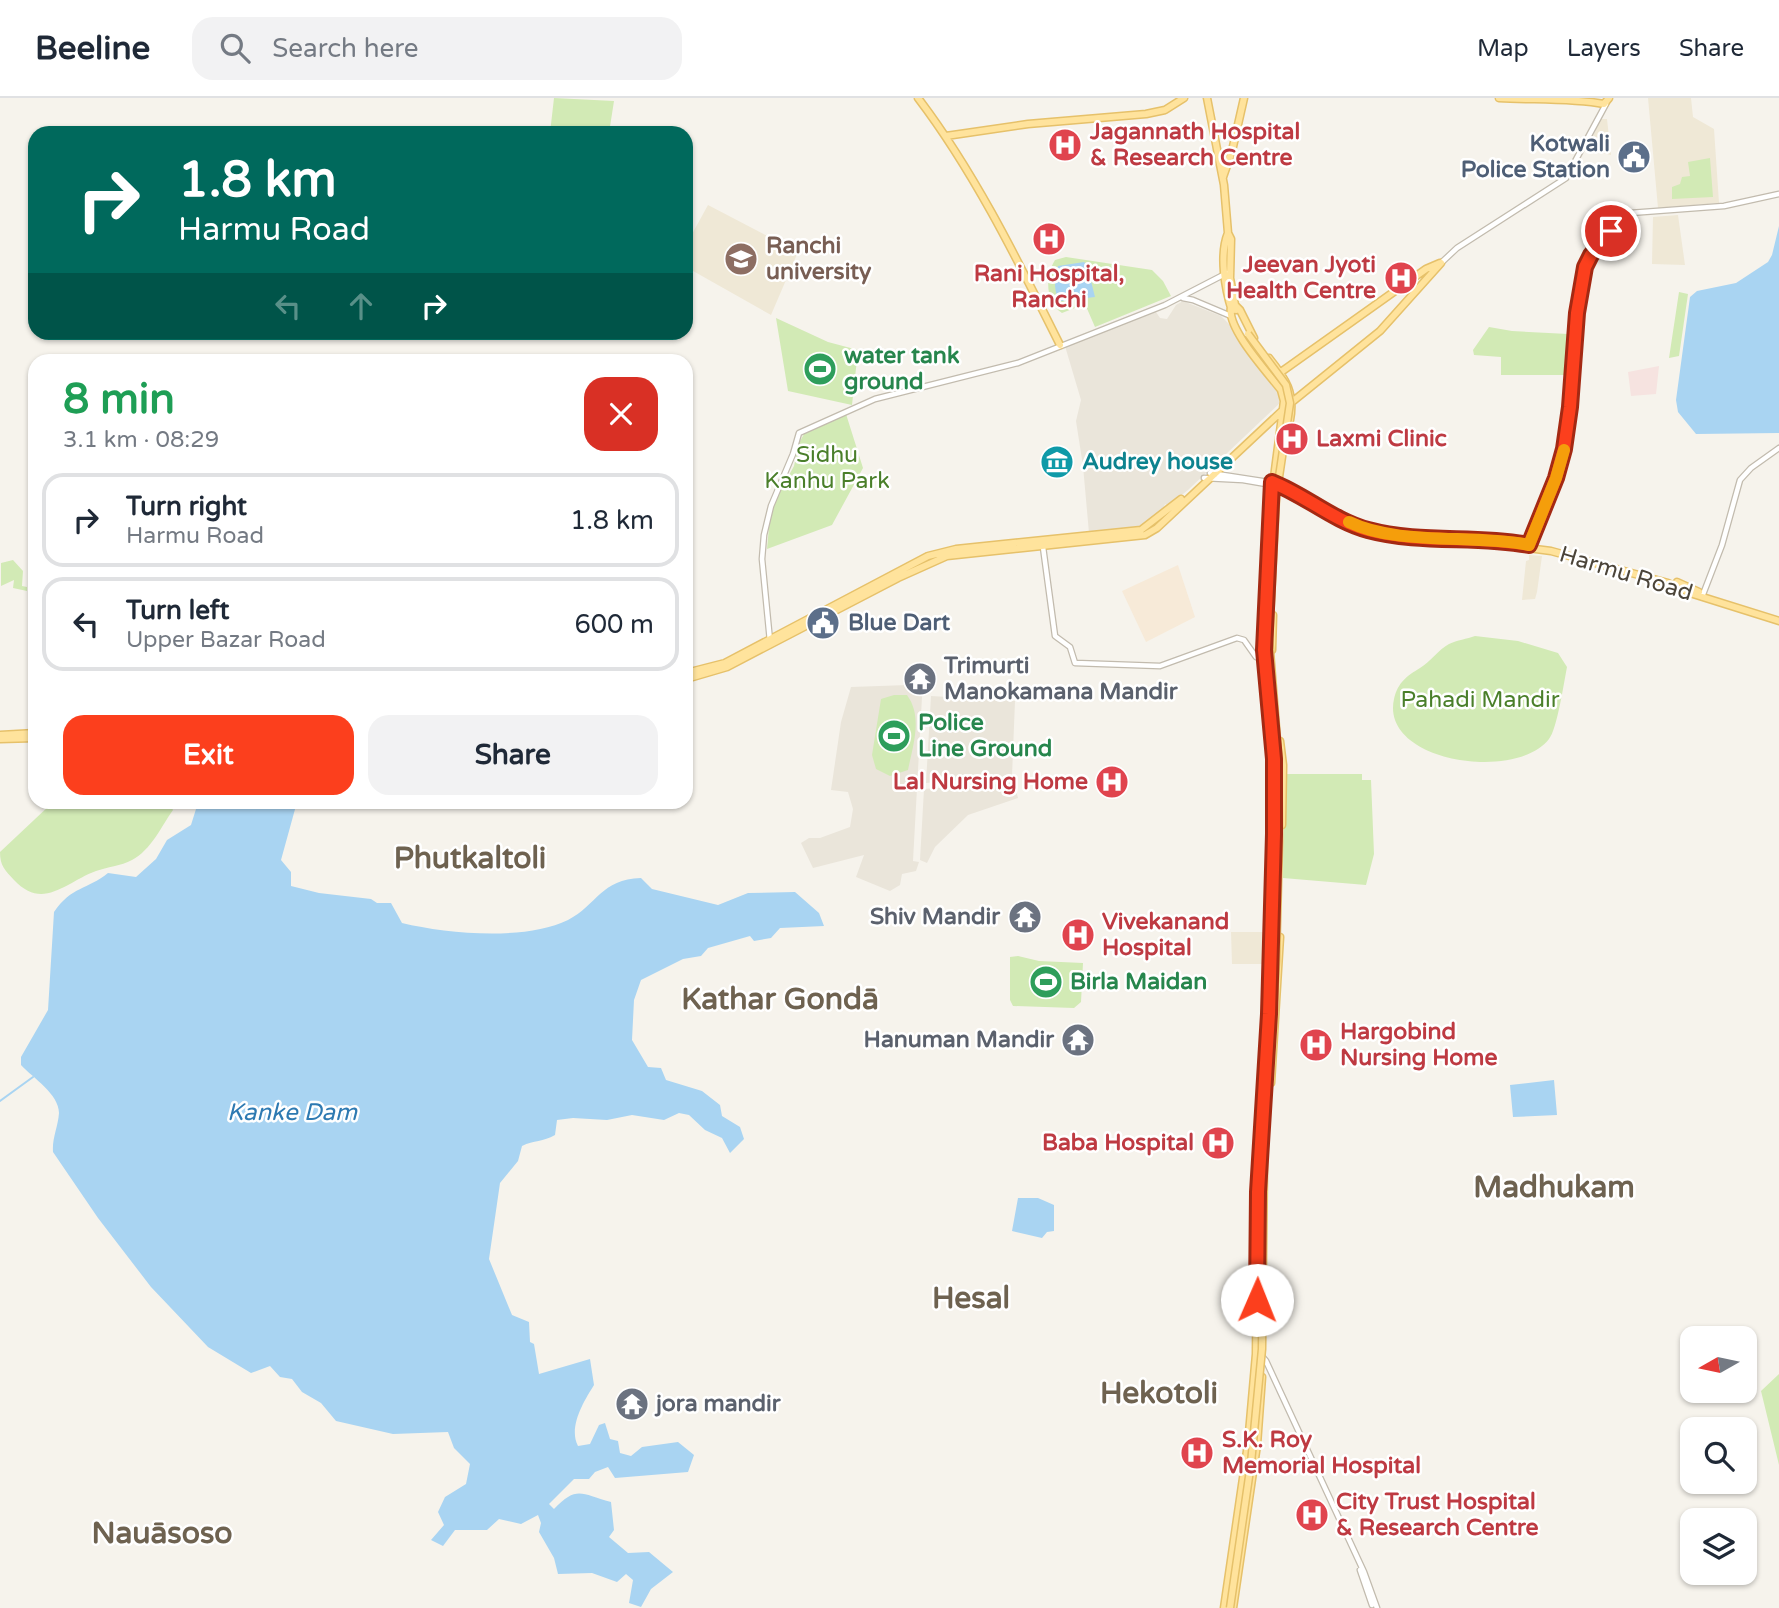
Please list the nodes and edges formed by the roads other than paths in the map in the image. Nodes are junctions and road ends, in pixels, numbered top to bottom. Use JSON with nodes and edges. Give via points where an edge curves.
{"nodes":[{"id":1,"x":920,"y":98,"type":"edge"},
{"id":2,"x":1184,"y":98,"type":"edge"},
{"id":3,"x":1207,"y":98,"type":"edge"},
{"id":4,"x":1244,"y":98,"type":"edge"},
{"id":5,"x":1499,"y":98,"type":"edge"},
{"id":6,"x":1607,"y":102,"type":"edge"},
{"id":7,"x":947,"y":136,"type":"junction"},
{"id":8,"x":1223,"y":179,"type":"junction"},
{"id":9,"x":1779,"y":194,"type":"edge"},
{"id":10,"x":1441,"y":263,"type":"junction"},
{"id":11,"x":1228,"y":273,"type":"junction"},
{"id":12,"x":1178,"y":298,"type":"junction"},
{"id":13,"x":1233,"y":307,"type":"junction"},
{"id":14,"x":1231,"y":316,"type":"junction"},
{"id":15,"x":1062,"y":344,"type":"junction"},
{"id":16,"x":1280,"y":372,"type":"junction"},
{"id":17,"x":1294,"y":399,"type":"junction"},
{"id":18,"x":1284,"y":408,"type":"junction"},
{"id":19,"x":1779,"y":448,"type":"edge"},
{"id":20,"x":1210,"y":476,"type":"junction"},
{"id":21,"x":1276,"y":485,"type":"junction"},
{"id":22,"x":1529,"y":546,"type":"junction"},
{"id":23,"x":1043,"y":547,"type":"junction"},
{"id":24,"x":1703,"y":595,"type":"junction"},
{"id":25,"x":1779,"y":619,"type":"edge"},
{"id":26,"x":770,"y":643,"type":"junction"},
{"id":27,"x":1264,"y":650,"type":"junction"},
{"id":28,"x":1254,"y":653,"type":"junction"},
{"id":29,"x":1265,"y":660,"type":"junction"},
{"id":30,"x":693,"y":671,"type":"edge"},
{"id":31,"x":693,"y":677,"type":"edge"},
{"id":32,"x":28,"y":736,"type":"edge"},
{"id":33,"x":0,"y":737,"type":"edge"},
{"id":34,"x":1260,"y":1355,"type":"junction"},
{"id":35,"x":1229,"y":1608,"type":"edge"},
{"id":36,"x":1375,"y":1608,"type":"edge"}],
"edges":[{"from":1,"to":7,"type":"main road"},
{"from":2,"to":7,"type":"main road","via":[[1165,110],[1146,114]]},
{"from":3,"to":8,"type":"main road"},
{"from":4,"to":8,"type":"main road"},
{"from":5,"to":6,"type":"main road"},
{"from":6,"to":10,"type":"street","via":[[1560,183],[1457,248]]},
{"from":7,"to":15,"type":"main road","via":[[1026,270]]},
{"from":8,"to":11,"type":"main road","via":[[1231,239]]},
{"from":9,"to":22,"type":"street","via":[[1724,206],[1630,213],[1615,224],[1591,255],[1577,313],[1564,449]]},
{"from":10,"to":16,"type":"main road"},
{"from":10,"to":17,"type":"main road","via":[[1380,331]]},
{"from":11,"to":12,"type":"street"},
{"from":11,"to":13,"type":"main road"},
{"from":12,"to":14,"type":"street"},
{"from":12,"to":15,"type":"street"},
{"from":13,"to":14,"type":"main road"},
{"from":13,"to":16,"type":"main road"},
{"from":13,"to":35,"type":"main road","bridge":true,"via":[[1246,335],[1286,385],[1290,403],[1276,497],[1269,638],[1279,754],[1279,830],[1262,1349]]},
{"from":14,"to":18,"type":"main road","via":[[1282,392]]},
{"from":15,"to":26,"type":"street","via":[[1018,363],[875,400],[799,433],[764,535]]},
{"from":16,"to":17,"type":"main road"},
{"from":17,"to":18,"type":"main road"},
{"from":17,"to":21,"type":"main road"},
{"from":18,"to":20,"type":"main road"},
{"from":18,"to":21,"type":"main road"},
{"from":19,"to":24,"type":"street","via":[[1740,480]]},
{"from":20,"to":21,"type":"street"},
{"from":20,"to":23,"type":"main road","via":[[1145,535]]},
{"from":20,"to":26,"type":"main road","via":[[1145,529],[937,553]]},
{"from":21,"to":22,"type":"main road","name":"Harmu Road","via":[[1351,528],[1373,535]]},
{"from":21,"to":27,"type":"main road"},
{"from":21,"to":34,"type":"main road","via":[[1272,646],[1283,765],[1282,852]]},
{"from":22,"to":24,"type":"main road","name":"Harmu Road"},
{"from":23,"to":26,"type":"main road","via":[[936,560]]},
{"from":23,"to":28,"type":"street","via":[[1055,636],[1070,647],[1075,663],[1160,666],[1237,638]]},
{"from":24,"to":25,"type":"main road","name":"Harmu Road"},
{"from":26,"to":30,"type":"main road"},
{"from":26,"to":31,"type":"main road","via":[[718,671]]},
{"from":27,"to":28,"type":"street"},
{"from":27,"to":29,"type":"main road"},
{"from":28,"to":29,"type":"street"},
{"from":29,"to":34,"type":"main road","via":[[1275,822],[1258,1192]]},
{"from":32,"to":33,"type":"main road"},
{"from":34,"to":35,"type":"main road"},
{"from":34,"to":36,"type":"street"}]}
